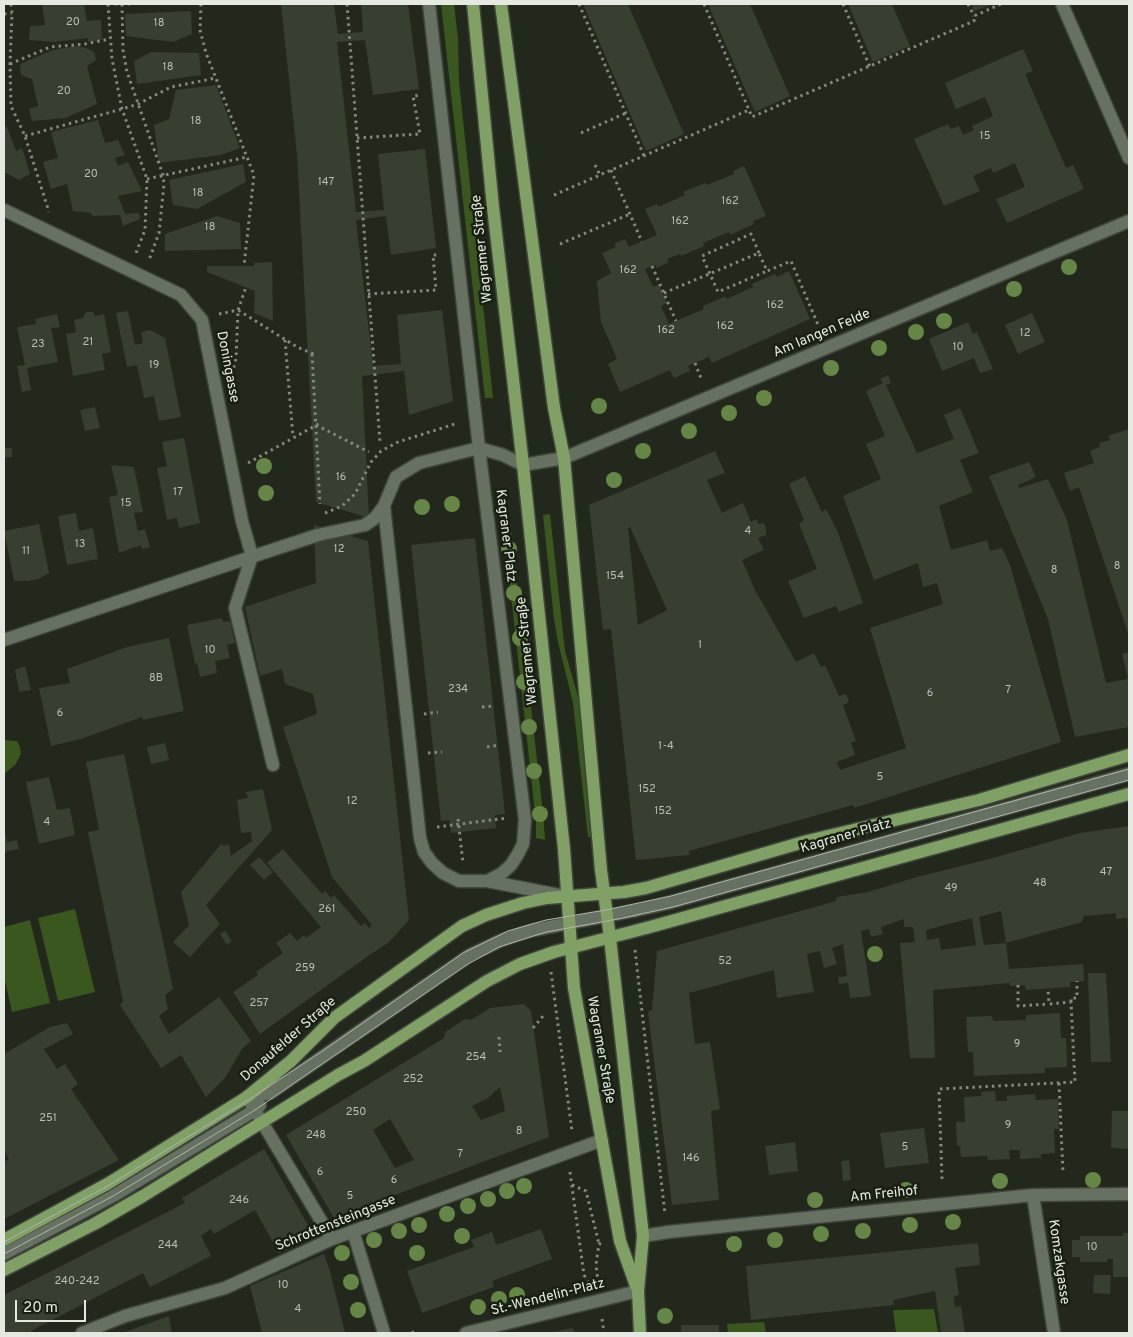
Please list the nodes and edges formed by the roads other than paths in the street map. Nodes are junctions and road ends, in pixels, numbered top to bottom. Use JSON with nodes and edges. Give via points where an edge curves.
{"nodes":[{"id":1,"x":429,"y":4,"type":"edge"},
{"id":2,"x":473,"y":4,"type":"edge"},
{"id":3,"x":501,"y":4,"type":"edge"},
{"id":4,"x":1062,"y":4,"type":"edge"},
{"id":5,"x":1129,"y":158,"type":"edge"},
{"id":6,"x":4,"y":210,"type":"edge"},
{"id":7,"x":1129,"y":221,"type":"edge"},
{"id":8,"x":479,"y":448,"type":"junction"},
{"id":9,"x":564,"y":458,"type":"junction"},
{"id":10,"x":523,"y":465,"type":"junction"},
{"id":11,"x":384,"y":506,"type":"junction"},
{"id":12,"x":252,"y":556,"type":"junction"},
{"id":13,"x":4,"y":640,"type":"edge"},
{"id":14,"x":1129,"y":755,"type":"edge"},
{"id":15,"x":273,"y":765,"type":"dead end"},
{"id":16,"x":1129,"y":774,"type":"edge"},
{"id":17,"x":1129,"y":794,"type":"edge"},
{"id":18,"x":487,"y":881,"type":"junction"},
{"id":19,"x":604,"y":894,"type":"junction"},
{"id":20,"x":567,"y":896,"type":"junction"},
{"id":21,"x":607,"y":916,"type":"junction"},
{"id":22,"x":569,"y":922,"type":"junction"},
{"id":23,"x":610,"y":938,"type":"junction"},
{"id":24,"x":571,"y":948,"type":"junction"},
{"id":25,"x":250,"y":1102,"type":"junction"},
{"id":26,"x":262,"y":1122,"type":"junction"},
{"id":27,"x":602,"y":1140,"type":"junction"},
{"id":28,"x":1129,"y":1194,"type":"edge"},
{"id":29,"x":1033,"y":1195,"type":"junction"},
{"id":30,"x":353,"y":1231,"type":"junction"},
{"id":31,"x":643,"y":1236,"type":"junction"},
{"id":32,"x":332,"y":1239,"type":"junction"},
{"id":33,"x":4,"y":1240,"type":"edge"},
{"id":34,"x":4,"y":1254,"type":"edge"},
{"id":35,"x":4,"y":1270,"type":"edge"},
{"id":36,"x":638,"y":1291,"type":"junction"},
{"id":37,"x":82,"y":1333,"type":"edge"},
{"id":38,"x":384,"y":1333,"type":"edge"},
{"id":39,"x":466,"y":1333,"type":"edge"},
{"id":40,"x":640,"y":1333,"type":"edge"},
{"id":41,"x":1054,"y":1333,"type":"edge"}],
"edges":[{"from":1,"to":8,"type":"street","name":"Wagramer Straße"},
{"from":2,"to":10,"type":"main road","name":"Wagramer Straße"},
{"from":3,"to":9,"type":"main road","name":"Wagramer Straße","via":[[554,408]]},
{"from":4,"to":5,"type":"street"},
{"from":6,"to":12,"type":"street","name":"Doningasse","via":[[181,295],[202,320],[242,521]]},
{"from":7,"to":9,"type":"street","name":"Am langen Felde"},
{"from":8,"to":10,"type":"street"},
{"from":8,"to":11,"type":"street","via":[[419,463],[396,477]]},
{"from":8,"to":18,"type":"street","name":"Kagraner Platz","via":[[524,820],[523,844],[518,854],[501,874]]},
{"from":9,"to":10,"type":"street","name":"Am langen Felde"},
{"from":9,"to":19,"type":"main road","name":"Wagramer Straße"},
{"from":10,"to":20,"type":"main road","name":"Wagramer Straße"},
{"from":11,"to":12,"type":"street","via":[[375,518],[365,524]]},
{"from":11,"to":18,"type":"street","via":[[420,838],[424,852],[443,873],[459,881]]},
{"from":12,"to":13,"type":"street"},
{"from":12,"to":15,"type":"street","via":[[235,608]]},
{"from":14,"to":19,"type":"main road","name":"Kagraner Platz","via":[[979,800],[807,841],[646,888]]},
{"from":16,"to":21,"type":"street","name":"Kagraner Platz","via":[[668,903]]},
{"from":17,"to":23,"type":"main road"},
{"from":18,"to":20,"type":"street"},
{"from":19,"to":20,"type":"main road","name":"Donaufelder Straße"},
{"from":19,"to":21,"type":"main road","name":"Wagramer Straße"},
{"from":20,"to":22,"type":"main road","name":"Wagramer Straße"},
{"from":20,"to":25,"type":"main road","name":"Donaufelder Straße","via":[[523,903],[462,926],[334,1018]]},
{"from":21,"to":22,"type":"street","name":"Kagraner Platz"},
{"from":21,"to":23,"type":"main road","name":"Wagramer Straße"},
{"from":22,"to":24,"type":"main road","name":"Wagramer Straße"},
{"from":22,"to":25,"type":"street","name":"Kagraner Platz","via":[[522,933],[470,955],[270,1093]]},
{"from":23,"to":24,"type":"main road"},
{"from":23,"to":31,"type":"main road","name":"Wagramer Straße"},
{"from":24,"to":26,"type":"main road","via":[[520,964],[492,978]]},
{"from":24,"to":27,"type":"main road","name":"Wagramer Straße","via":[[574,988]]},
{"from":25,"to":26,"type":"street"},
{"from":25,"to":33,"type":"main road","name":"Donaufelder Straße"},
{"from":25,"to":34,"type":"street","name":"Donaufelder Straße","via":[[113,1196]]},
{"from":26,"to":32,"type":"street"},
{"from":26,"to":35,"type":"main road","via":[[96,1223]]},
{"from":27,"to":30,"type":"street","name":"Schrottensteingasse"},
{"from":27,"to":36,"type":"main road","name":"Wagramer Straße","via":[[620,1241]]},
{"from":28,"to":29,"type":"street","name":"Am Freihof"},
{"from":29,"to":31,"type":"street","name":"Am Freihof"},
{"from":29,"to":41,"type":"street","name":"Komzakgasse"},
{"from":30,"to":32,"type":"street","name":"Schrottensteingasse"},
{"from":30,"to":38,"type":"street"},
{"from":31,"to":36,"type":"main road","name":"Wagramer Straße"},
{"from":32,"to":37,"type":"street","name":"Schrottensteingasse","via":[[225,1288],[124,1316]]},
{"from":36,"to":39,"type":"street","name":"St.-Wendelin-Platz"},
{"from":36,"to":40,"type":"main road","name":"Wagramer Straße"}]}
